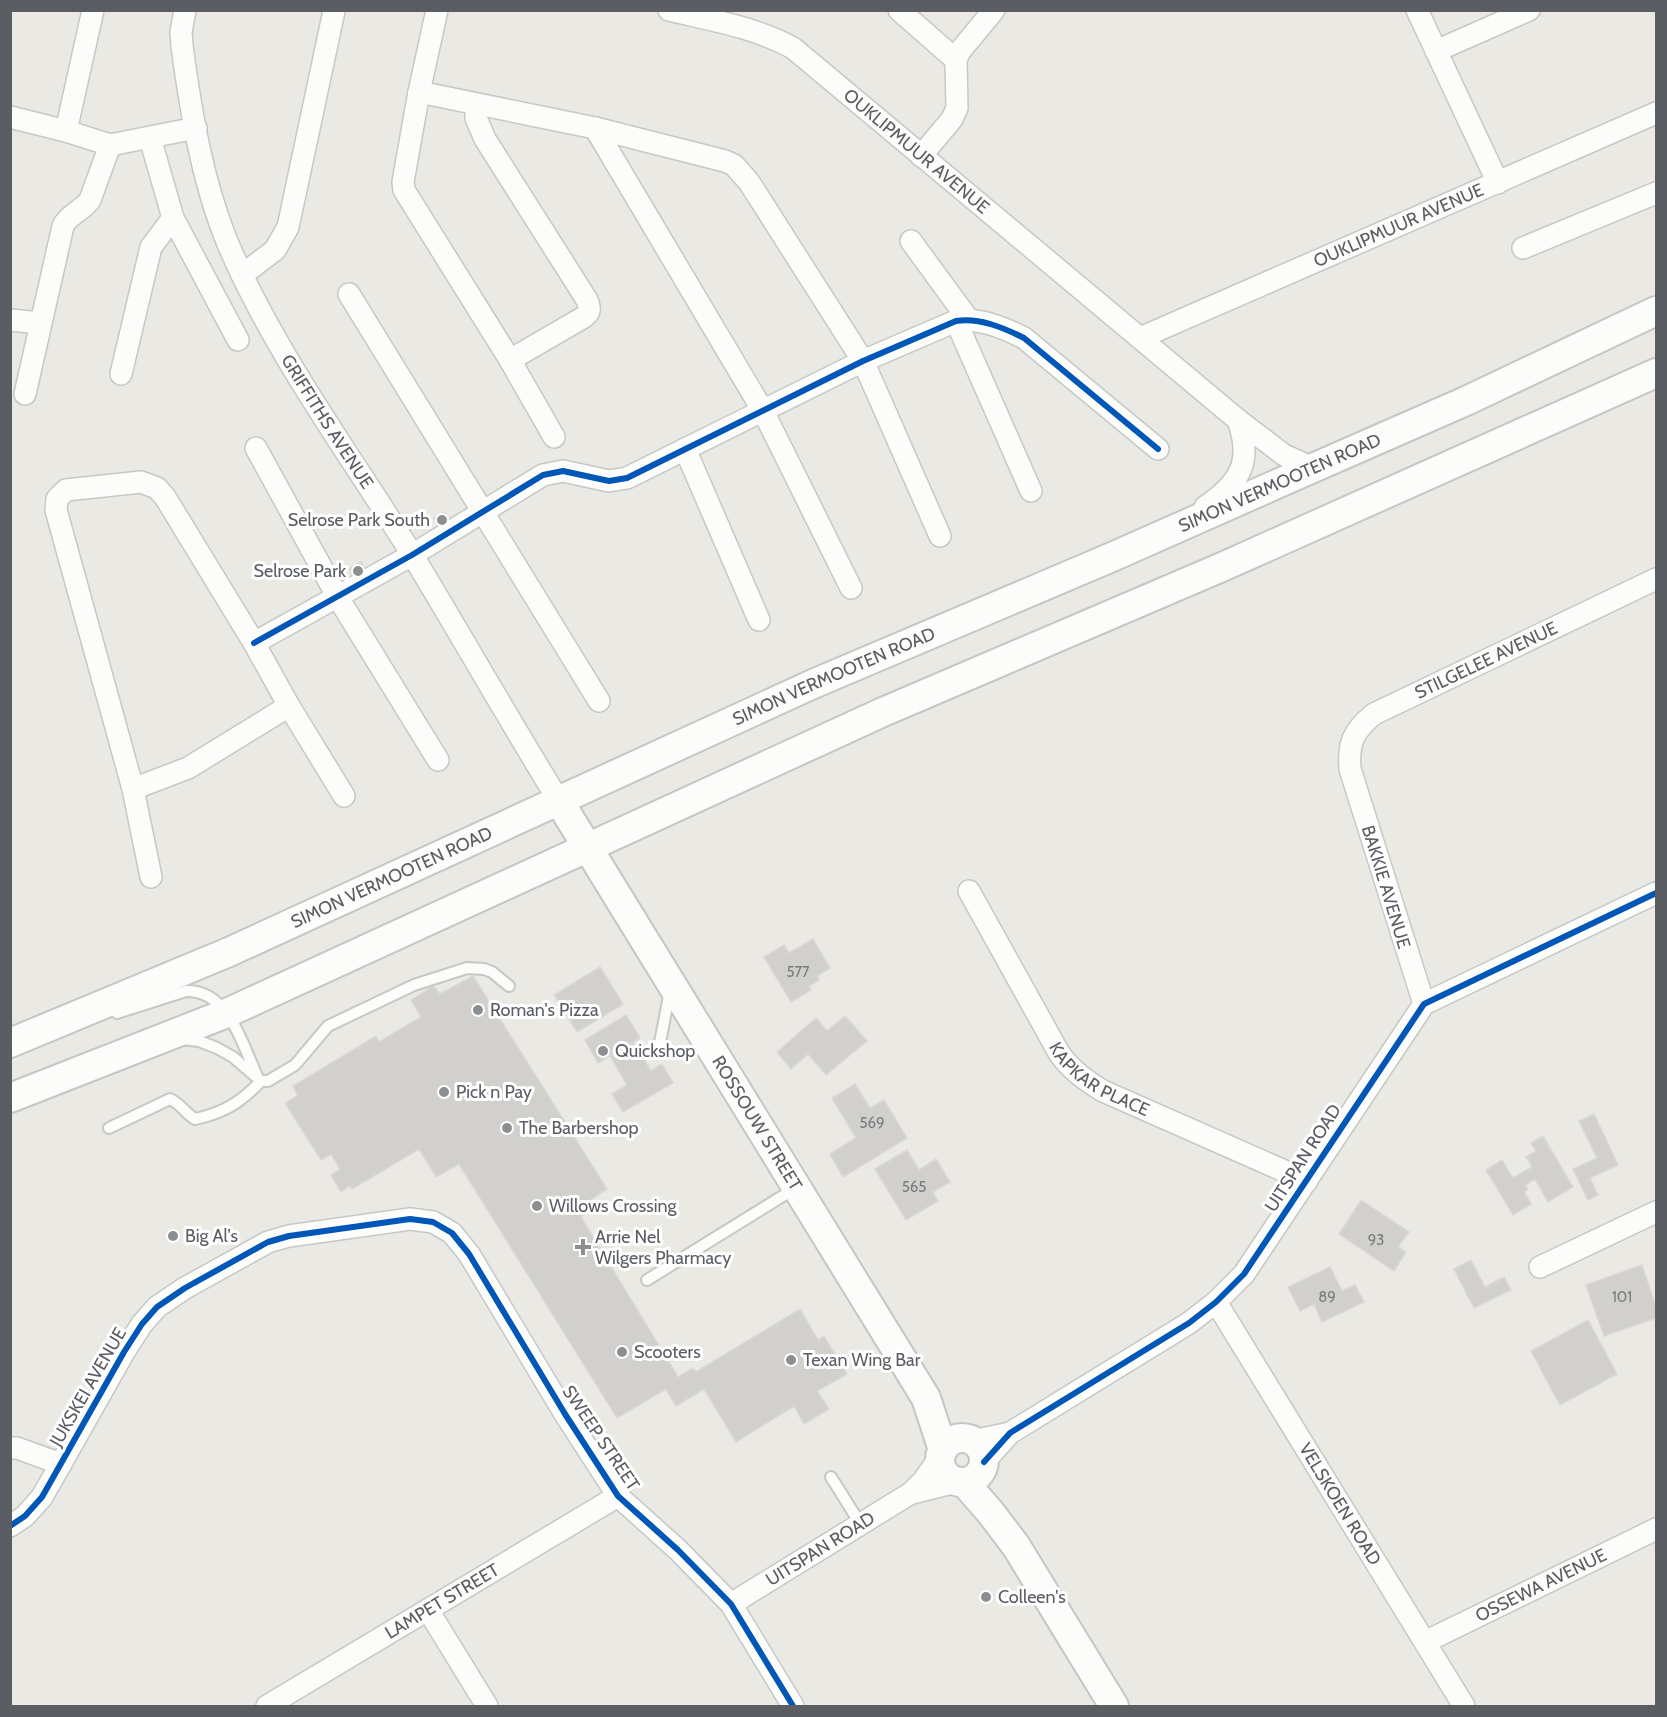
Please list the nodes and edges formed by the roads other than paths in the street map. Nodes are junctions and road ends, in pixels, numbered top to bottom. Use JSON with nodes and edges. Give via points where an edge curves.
{"nodes":[{"id":1,"x":93,"y":10,"type":"edge"},
{"id":2,"x":185,"y":10,"type":"edge"},
{"id":3,"x":437,"y":10,"type":"edge"},
{"id":4,"x":899,"y":10,"type":"edge"},
{"id":5,"x":994,"y":10,"type":"edge"},
{"id":6,"x":1417,"y":10,"type":"edge"},
{"id":7,"x":1529,"y":10,"type":"edge"},
{"id":8,"x":334,"y":11,"type":"edge"},
{"id":9,"x":682,"y":12,"type":"edge"},
{"id":10,"x":1436,"y":51,"type":"junction"},
{"id":11,"x":956,"y":60,"type":"junction"},
{"id":12,"x":419,"y":92,"type":"junction"},
{"id":13,"x":476,"y":105,"type":"junction"},
{"id":14,"x":1656,"y":113,"type":"edge"},
{"id":15,"x":10,"y":117,"type":"edge"},
{"id":16,"x":196,"y":128,"type":"junction"},
{"id":17,"x":595,"y":128,"type":"junction"},
{"id":18,"x":66,"y":131,"type":"junction"},
{"id":19,"x":150,"y":138,"type":"junction"},
{"id":20,"x":110,"y":145,"type":"junction"},
{"id":21,"x":921,"y":156,"type":"junction"},
{"id":22,"x":1498,"y":183,"type":"junction"},
{"id":23,"x":1656,"y":193,"type":"edge"},
{"id":24,"x":173,"y":218,"type":"junction"},
{"id":25,"x":911,"y":241,"type":"dead end"},
{"id":26,"x":1522,"y":248,"type":"dead end"},
{"id":27,"x":243,"y":275,"type":"junction"},
{"id":28,"x":349,"y":294,"type":"dead end"},
{"id":29,"x":1656,"y":311,"type":"edge"},
{"id":30,"x":10,"y":320,"type":"edge"},
{"id":31,"x":962,"y":320,"type":"junction"},
{"id":32,"x":40,"y":323,"type":"junction"},
{"id":33,"x":1140,"y":338,"type":"junction"},
{"id":34,"x":238,"y":340,"type":"dead end"},
{"id":35,"x":510,"y":360,"type":"junction"},
{"id":36,"x":862,"y":361,"type":"junction"},
{"id":37,"x":1656,"y":372,"type":"edge"},
{"id":38,"x":122,"y":375,"type":"dead end"},
{"id":39,"x":25,"y":394,"type":"dead end"},
{"id":40,"x":762,"y":411,"type":"junction"},
{"id":41,"x":1238,"y":420,"type":"junction"},
{"id":42,"x":554,"y":437,"type":"dead end"},
{"id":43,"x":256,"y":448,"type":"dead end"},
{"id":44,"x":1158,"y":448,"type":"dead end"},
{"id":45,"x":685,"y":449,"type":"junction"},
{"id":46,"x":1313,"y":468,"type":"junction"},
{"id":47,"x":1031,"y":491,"type":"dead end"},
{"id":48,"x":482,"y":511,"type":"junction"},
{"id":49,"x":940,"y":536,"type":"dead end"},
{"id":50,"x":1160,"y":536,"type":"junction"},
{"id":51,"x":412,"y":555,"type":"junction"},
{"id":52,"x":1656,"y":579,"type":"edge"},
{"id":53,"x":851,"y":588,"type":"dead end"},
{"id":54,"x":337,"y":596,"type":"junction"},
{"id":55,"x":759,"y":620,"type":"dead end"},
{"id":56,"x":254,"y":643,"type":"junction"},
{"id":57,"x":599,"y":701,"type":"dead end"},
{"id":58,"x":289,"y":706,"type":"junction"},
{"id":59,"x":438,"y":760,"type":"dead end"},
{"id":60,"x":1350,"y":769,"type":"joint"},
{"id":61,"x":133,"y":789,"type":"junction"},
{"id":62,"x":344,"y":796,"type":"dead end"},
{"id":63,"x":559,"y":801,"type":"junction"},
{"id":64,"x":587,"y":848,"type":"junction"},
{"id":65,"x":151,"y":877,"type":"dead end"},
{"id":66,"x":969,"y":891,"type":"dead end"},
{"id":67,"x":1656,"y":893,"type":"edge"},
{"id":68,"x":671,"y":984,"type":"junction"},
{"id":69,"x":509,"y":986,"type":"dead end"},
{"id":70,"x":1424,"y":1004,"type":"junction"},
{"id":71,"x":227,"y":1013,"type":"junction"},
{"id":72,"x":105,"y":1017,"type":"dead end"},
{"id":73,"x":85,"y":1023,"type":"dead end"},
{"id":74,"x":163,"y":1038,"type":"junction"},
{"id":75,"x":10,"y":1044,"type":"edge"},
{"id":76,"x":658,"y":1053,"type":"dead end"},
{"id":77,"x":259,"y":1080,"type":"junction"},
{"id":78,"x":10,"y":1098,"type":"edge"},
{"id":79,"x":109,"y":1128,"type":"dead end"},
{"id":80,"x":1307,"y":1181,"type":"junction"},
{"id":81,"x":796,"y":1187,"type":"junction"},
{"id":82,"x":1656,"y":1212,"type":"edge"},
{"id":83,"x":410,"y":1219,"type":"joint"},
{"id":84,"x":1540,"y":1267,"type":"dead end"},
{"id":85,"x":647,"y":1280,"type":"dead end"},
{"id":86,"x":1216,"y":1302,"type":"junction"},
{"id":87,"x":926,"y":1398,"type":"junction"},
{"id":88,"x":10,"y":1448,"type":"edge"},
{"id":89,"x":941,"y":1453,"type":"junction"},
{"id":90,"x":972,"y":1462,"type":"junction"},
{"id":91,"x":62,"y":1464,"type":"junction"},
{"id":92,"x":831,"y":1477,"type":"dead end"},
{"id":93,"x":911,"y":1493,"type":"junction"},
{"id":94,"x":618,"y":1496,"type":"junction"},
{"id":95,"x":861,"y":1525,"type":"junction"},
{"id":96,"x":10,"y":1526,"type":"edge"},
{"id":97,"x":1656,"y":1529,"type":"edge"},
{"id":98,"x":730,"y":1604,"type":"junction"},
{"id":99,"x":428,"y":1610,"type":"junction"},
{"id":100,"x":1425,"y":1642,"type":"junction"},
{"id":101,"x":267,"y":1707,"type":"edge"},
{"id":102,"x":487,"y":1707,"type":"edge"},
{"id":103,"x":793,"y":1707,"type":"edge"},
{"id":104,"x":1114,"y":1707,"type":"edge"},
{"id":105,"x":1464,"y":1707,"type":"edge"}],
"edges":[{"from":1,"to":18,"type":"street"},
{"from":2,"to":16,"type":"street","name":"GRIFFITHS AVENUE","via":[[182,46]]},
{"from":3,"to":12,"type":"street"},
{"from":4,"to":11,"type":"street"},
{"from":5,"to":11,"type":"street"},
{"from":6,"to":10,"type":"street"},
{"from":7,"to":10,"type":"street"},
{"from":8,"to":27,"type":"street","via":[[288,227],[274,250]]},
{"from":9,"to":21,"type":"street","name":"OUKLIPMUUR AVENUE","via":[[765,34],[793,48]]},
{"from":10,"to":22,"type":"street"},
{"from":11,"to":21,"type":"street","via":[[957,108]]},
{"from":12,"to":13,"type":"street"},
{"from":12,"to":35,"type":"street","via":[[404,190]]},
{"from":13,"to":17,"type":"street"},
{"from":13,"to":35,"type":"street","via":[[476,118],[485,139],[590,309],[584,317]]},
{"from":14,"to":22,"type":"street","name":"OUKLIPMUUR AVENUE"},
{"from":15,"to":18,"type":"street"},
{"from":16,"to":19,"type":"street"},
{"from":16,"to":27,"type":"street","name":"GRIFFITHS AVENUE","via":[[210,188]]},
{"from":17,"to":36,"type":"street","via":[[734,165],[749,182]]},
{"from":17,"to":40,"type":"street"},
{"from":18,"to":20,"type":"street"},
{"from":19,"to":20,"type":"street"},
{"from":19,"to":24,"type":"street"},
{"from":20,"to":32,"type":"street","via":[[90,200],[68,217],[63,226]]},
{"from":21,"to":33,"type":"street","name":"OUKLIPMUUR AVENUE"},
{"from":22,"to":33,"type":"street","name":"OUKLIPMUUR AVENUE"},
{"from":23,"to":26,"type":"street"},
{"from":24,"to":34,"type":"street"},
{"from":24,"to":38,"type":"street","via":[[151,246]]},
{"from":25,"to":31,"type":"street"},
{"from":27,"to":51,"type":"street","name":"GRIFFITHS AVENUE","via":[[288,358]]},
{"from":28,"to":48,"type":"street"},
{"from":29,"to":46,"type":"main road","name":"SIMON VERMOOTEN ROAD"},
{"from":30,"to":32,"type":"street"},
{"from":31,"to":36,"type":"street"},
{"from":31,"to":44,"type":"street","via":[[1003,328],[1024,338]]},
{"from":31,"to":47,"type":"street"},
{"from":32,"to":39,"type":"street"},
{"from":33,"to":41,"type":"street","name":"OUKLIPMUUR AVENUE"},
{"from":35,"to":42,"type":"street"},
{"from":36,"to":40,"type":"street"},
{"from":36,"to":49,"type":"street"},
{"from":37,"to":64,"type":"main road","via":[[1233,562],[883,712]]},
{"from":40,"to":45,"type":"street"},
{"from":40,"to":53,"type":"street"},
{"from":41,"to":46,"type":"street","name":"OUKLIPMUUR AVENUE","via":[[1284,455]]},
{"from":41,"to":50,"type":"street","via":[[1245,446],[1241,472],[1222,495]]},
{"from":43,"to":54,"type":"street"},
{"from":45,"to":48,"type":"street","via":[[627,478],[609,481],[562,471],[543,475]]},
{"from":45,"to":55,"type":"street"},
{"from":46,"to":50,"type":"main road","name":"SIMON VERMOOTEN ROAD"},
{"from":48,"to":51,"type":"street"},
{"from":48,"to":57,"type":"street"},
{"from":50,"to":63,"type":"main road","name":"SIMON VERMOOTEN ROAD","via":[[813,684]]},
{"from":51,"to":54,"type":"street"},
{"from":51,"to":63,"type":"street","name":"GRIFFITHS AVENUE"},
{"from":52,"to":60,"type":"street","name":"STILGELEE AVENUE","via":[[1374,714],[1355,735],[1349,750]]},
{"from":54,"to":56,"type":"street"},
{"from":54,"to":59,"type":"street"},
{"from":56,"to":58,"type":"street"},
{"from":56,"to":61,"type":"street","via":[[157,488],[141,482],[60,493],[56,510]]},
{"from":58,"to":61,"type":"street","via":[[188,768]]},
{"from":58,"to":62,"type":"street"},
{"from":60,"to":70,"type":"street","name":"BAKKIE AVENUE"},
{"from":61,"to":65,"type":"street"},
{"from":63,"to":64,"type":"main road","name":"ROSSOUW STREET"},
{"from":63,"to":75,"type":"main road","name":"SIMON VERMOOTEN ROAD","via":[[229,952]]},
{"from":64,"to":68,"type":"main road","name":"ROSSOUW STREET"},
{"from":64,"to":71,"type":"main road"},
{"from":66,"to":80,"type":"street","name":"KAPKAR PLACE","via":[[1068,1066],[1102,1091]]},
{"from":67,"to":70,"type":"street"},
{"from":68,"to":76,"type":"lane"},
{"from":68,"to":81,"type":"main road","name":"ROSSOUW STREET"},
{"from":69,"to":77,"type":"lane","via":[[492,972],[467,968],[414,985],[328,1026],[295,1065],[267,1081]]},
{"from":70,"to":80,"type":"street","name":"UITSPAN ROAD"},
{"from":71,"to":72,"type":"lane","via":[[210,996],[186,991]]},
{"from":71,"to":74,"type":"main road"},
{"from":71,"to":77,"type":"lane"},
{"from":73,"to":75,"type":"lane"},
{"from":74,"to":77,"type":"lane","via":[[199,1041],[217,1048]]},
{"from":74,"to":78,"type":"main road"},
{"from":77,"to":79,"type":"lane","via":[[244,1098],[210,1116],[195,1119],[179,1103],[170,1100]]},
{"from":80,"to":86,"type":"street","name":"UITSPAN ROAD","via":[[1244,1275]]},
{"from":81,"to":85,"type":"lane"},
{"from":81,"to":87,"type":"main road","name":"ROSSOUW STREET"},
{"from":82,"to":84,"type":"street"},
{"from":83,"to":91,"type":"street","name":"JUKSKEI AVENUE","via":[[268,1242],[157,1307],[124,1352]]},
{"from":83,"to":94,"type":"street","name":"SWEEP STREET","via":[[433,1222],[452,1233],[468,1254]]},
{"from":86,"to":90,"type":"street","name":"UITSPAN ROAD","via":[[1189,1323],[1010,1433]]},
{"from":86,"to":100,"type":"street","name":"VELSKOEN ROAD"},
{"from":87,"to":89,"type":"main road","name":"ROSSOUW STREET"},
{"from":87,"to":90,"type":"main road","name":"ROSSOUW STREET"},
{"from":88,"to":91,"type":"street"},
{"from":89,"to":90,"type":"main road","via":[[958,1438]]},
{"from":89,"to":93,"type":"street","name":"UITSPAN ROAD"},
{"from":90,"to":93,"type":"street","name":"UITSPAN ROAD"},
{"from":90,"to":104,"type":"main road","via":[[994,1497],[1016,1546]]},
{"from":91,"to":96,"type":"street","name":"JUKSKEI AVENUE","via":[[42,1497]]},
{"from":92,"to":95,"type":"lane"},
{"from":93,"to":95,"type":"street","name":"UITSPAN ROAD"},
{"from":94,"to":98,"type":"street","name":"SWEEP STREET"},
{"from":94,"to":99,"type":"street","name":"LAMPET STREET"},
{"from":95,"to":98,"type":"street","name":"UITSPAN ROAD"},
{"from":97,"to":100,"type":"street","name":"OSSEWA AVENUE"},
{"from":98,"to":103,"type":"street","name":"SWEEP STREET"},
{"from":99,"to":101,"type":"street","name":"LAMPET STREET"},
{"from":99,"to":102,"type":"street"},
{"from":100,"to":105,"type":"street","name":"VELSKOEN ROAD"}]}
